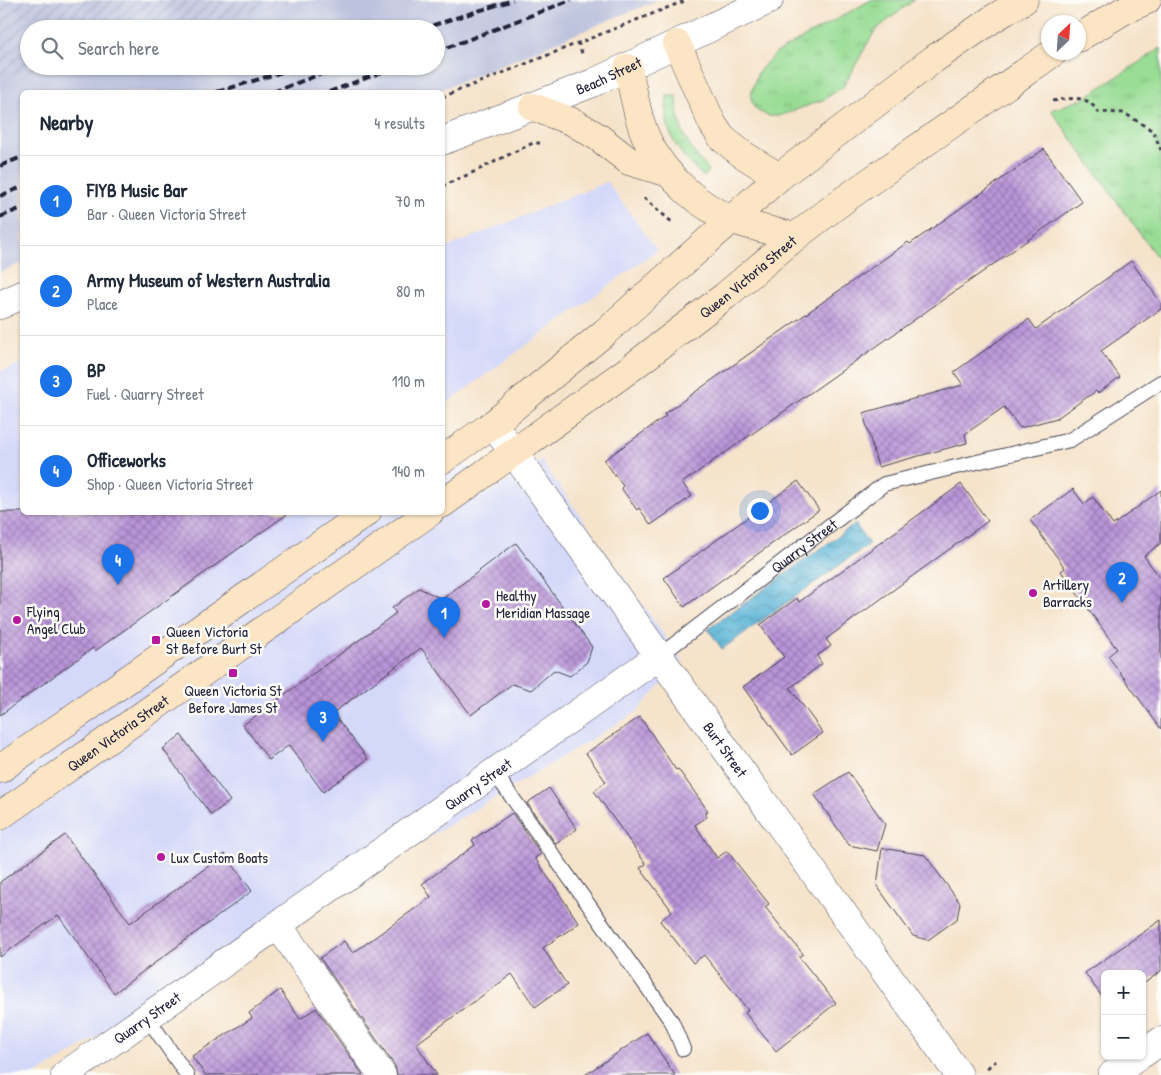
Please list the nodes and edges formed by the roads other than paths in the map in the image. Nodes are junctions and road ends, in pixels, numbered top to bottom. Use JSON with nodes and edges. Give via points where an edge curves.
{"nodes":[{"id":1,"x":769,"y":0,"type":"edge"},
{"id":2,"x":1024,"y":0,"type":"edge"},
{"id":3,"x":1147,"y":0,"type":"edge"},
{"id":4,"x":1086,"y":33,"type":"edge"},
{"id":5,"x":677,"y":44,"type":"junction"},
{"id":6,"x":1043,"y":60,"type":"edge"},
{"id":7,"x":628,"y":68,"type":"junction"},
{"id":8,"x":533,"y":107,"type":"junction"},
{"id":9,"x":445,"y":140,"type":"edge"},
{"id":10,"x":669,"y":173,"type":"junction"},
{"id":11,"x":779,"y":177,"type":"junction"},
{"id":12,"x":731,"y":219,"type":"junction"},
{"id":13,"x":794,"y":237,"type":"junction"},
{"id":14,"x":20,"y":297,"type":"edge"},
{"id":15,"x":0,"y":305,"type":"edge"},
{"id":16,"x":1161,"y":382,"type":"edge"},
{"id":17,"x":493,"y":424,"type":"junction"},
{"id":18,"x":514,"y":453,"type":"junction"},
{"id":19,"x":445,"y":458,"type":"edge"},
{"id":20,"x":445,"y":502,"type":"edge"},
{"id":21,"x":363,"y":515,"type":"edge"},
{"id":22,"x":426,"y":515,"type":"edge"},
{"id":23,"x":659,"y":656,"type":"junction"},
{"id":24,"x":0,"y":769,"type":"edge"},
{"id":25,"x":494,"y":772,"type":"junction"},
{"id":26,"x":0,"y":816,"type":"edge"},
{"id":27,"x":278,"y":925,"type":"junction"},
{"id":28,"x":147,"y":1018,"type":"junction"},
{"id":29,"x":1161,"y":1041,"type":"edge"},
{"id":30,"x":684,"y":1049,"type":"dead end"},
{"id":31,"x":1146,"y":1051,"type":"edge"},
{"id":32,"x":1133,"y":1060,"type":"edge"},
{"id":33,"x":972,"y":1072,"type":"edge"},
{"id":34,"x":65,"y":1075,"type":"edge"},
{"id":35,"x":187,"y":1075,"type":"edge"},
{"id":36,"x":382,"y":1075,"type":"edge"},
{"id":37,"x":1112,"y":1075,"type":"edge"}],
"edges":[{"from":1,"to":5,"type":"street","name":"Beach Street"},
{"from":2,"to":11,"type":"main road","via":[[934,59]]},
{"from":3,"to":4,"type":"main road"},
{"from":5,"to":7,"type":"street","name":"Beach Street"},
{"from":5,"to":11,"type":"main road","via":[[712,123],[722,138]]},
{"from":6,"to":13,"type":"main road","name":"Queen Victoria Street"},
{"from":7,"to":8,"type":"street","name":"Beach Street"},
{"from":7,"to":10,"type":"main road","via":[[642,125],[651,148]]},
{"from":8,"to":9,"type":"street","name":"Beach Street"},
{"from":8,"to":10,"type":"main road","via":[[572,122],[629,161]]},
{"from":10,"to":12,"type":"main road","via":[[698,200]]},
{"from":11,"to":12,"type":"main road"},
{"from":12,"to":13,"type":"main road"},
{"from":12,"to":17,"type":"main road","via":[[604,333]]},
{"from":13,"to":18,"type":"main road","name":"Queen Victoria Street","via":[[717,302]]},
{"from":14,"to":15,"type":"street"},
{"from":16,"to":23,"type":"lane","name":"Quarry Street","via":[[1070,440],[884,484]]},
{"from":17,"to":18,"type":"street","name":"Burt Street"},
{"from":17,"to":19,"type":"main road"},
{"from":18,"to":20,"type":"main road","name":"Queen Victoria Street"},
{"from":18,"to":23,"type":"street","name":"Burt Street"},
{"from":21,"to":24,"type":"main road"},
{"from":22,"to":26,"type":"main road","name":"Queen Victoria Street"},
{"from":23,"to":25,"type":"street","name":"Quarry Street"},
{"from":23,"to":33,"type":"street","name":"Burt Street"},
{"from":25,"to":27,"type":"street","name":"Quarry Street"},
{"from":25,"to":30,"type":"lane","via":[[672,1022]]},
{"from":27,"to":28,"type":"street","name":"Quarry Street"},
{"from":27,"to":36,"type":"street"},
{"from":28,"to":34,"type":"street","name":"Quarry Street"},
{"from":28,"to":35,"type":"lane"},
{"from":29,"to":31,"type":"street"},
{"from":32,"to":37,"type":"street"}]}
